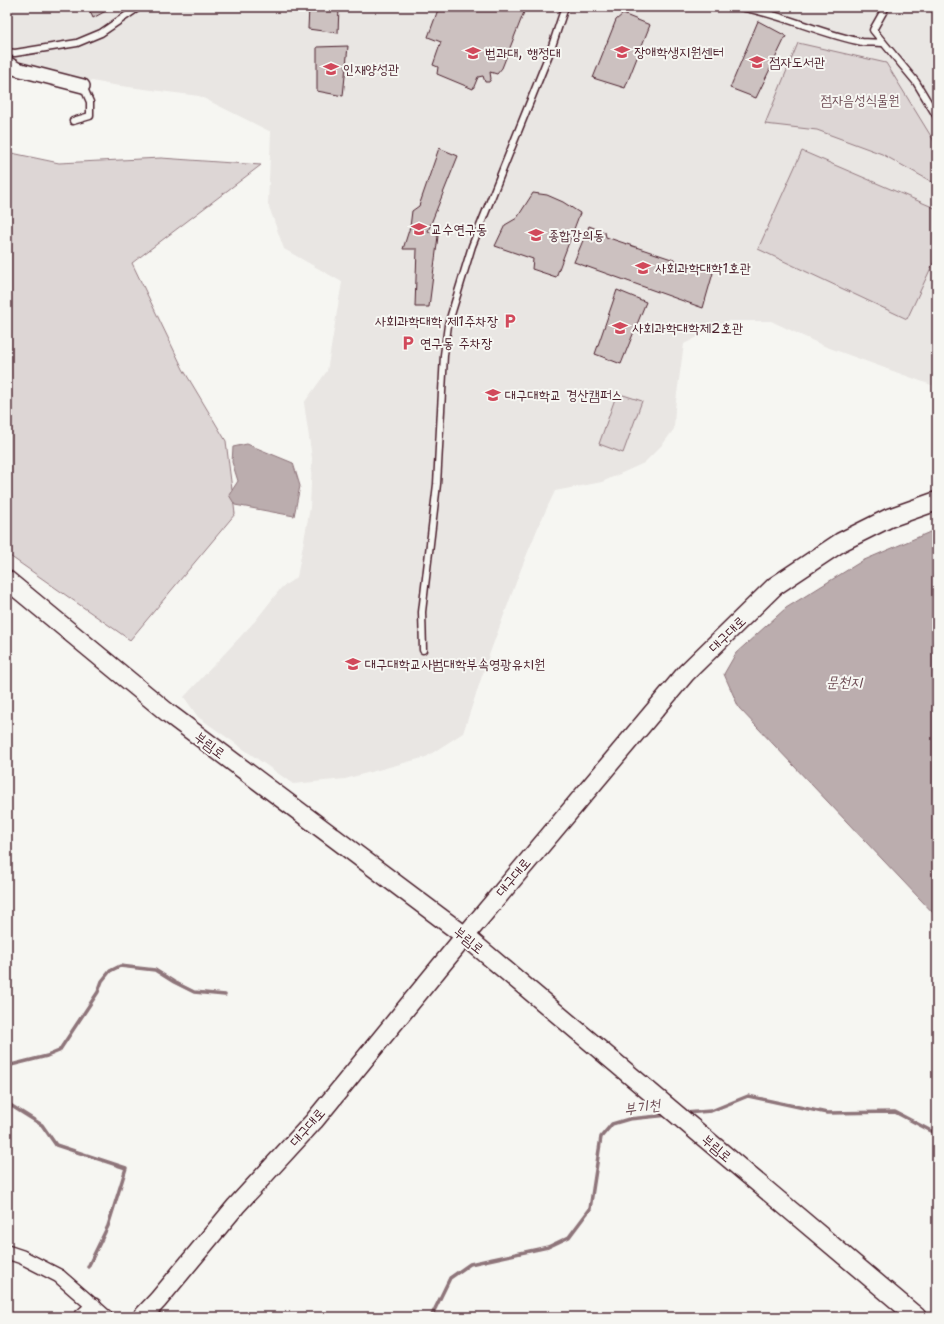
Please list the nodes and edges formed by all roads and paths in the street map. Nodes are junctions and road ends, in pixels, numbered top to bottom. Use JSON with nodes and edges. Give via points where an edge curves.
{"nodes":[{"id":1,"x":139,"y":7,"type":"edge"},
{"id":2,"x":565,"y":7,"type":"edge"},
{"id":3,"x":740,"y":7,"type":"edge"},
{"id":4,"x":886,"y":7,"type":"edge"},
{"id":5,"x":883,"y":43,"type":"junction"},
{"id":6,"x":7,"y":52,"type":"edge"},
{"id":7,"x":7,"y":63,"type":"edge"},
{"id":8,"x":83,"y":86,"type":"joint"},
{"id":9,"x":937,"y":117,"type":"edge"},
{"id":10,"x":73,"y":121,"type":"dead end"},
{"id":11,"x":937,"y":501,"type":"edge"},
{"id":12,"x":7,"y":580,"type":"edge"},
{"id":13,"x":423,"y":650,"type":"dead end"},
{"id":14,"x":464,"y":936,"type":"junction"},
{"id":15,"x":7,"y":1252,"type":"edge"},
{"id":16,"x":94,"y":1305,"type":"junction"},
{"id":17,"x":80,"y":1317,"type":"edge"},
{"id":18,"x":106,"y":1317,"type":"edge"},
{"id":19,"x":142,"y":1317,"type":"edge"},
{"id":20,"x":917,"y":1317,"type":"edge"}],
"edges":[{"from":1,"to":6,"type":"lane","via":[[101,33],[77,43],[15,53]]},
{"from":2,"to":13,"type":"lane","via":[[550,52],[472,246],[448,325],[436,484],[422,612]]},
{"from":3,"to":5,"type":"lane","via":[[821,32],[863,42]]},
{"from":4,"to":5,"type":"lane","via":[[873,30]]},
{"from":5,"to":9,"type":"lane","via":[[916,82]]},
{"from":7,"to":8,"type":"street","via":[[17,69]]},
{"from":8,"to":10,"type":"lane","via":[[90,102],[90,116]]},
{"from":11,"to":14,"type":"street","name":"대구대로","via":[[889,518],[841,542],[775,586],[686,673]]},
{"from":12,"to":14,"type":"street","name":"부림로","via":[[168,713]]},
{"from":14,"to":19,"type":"street","name":"대구대로","via":[[314,1121],[236,1206]]},
{"from":14,"to":20,"type":"street","name":"부림로"},
{"from":15,"to":16,"type":"street","via":[[59,1276]]},
{"from":16,"to":17,"type":"street"},
{"from":16,"to":18,"type":"street"}]}
